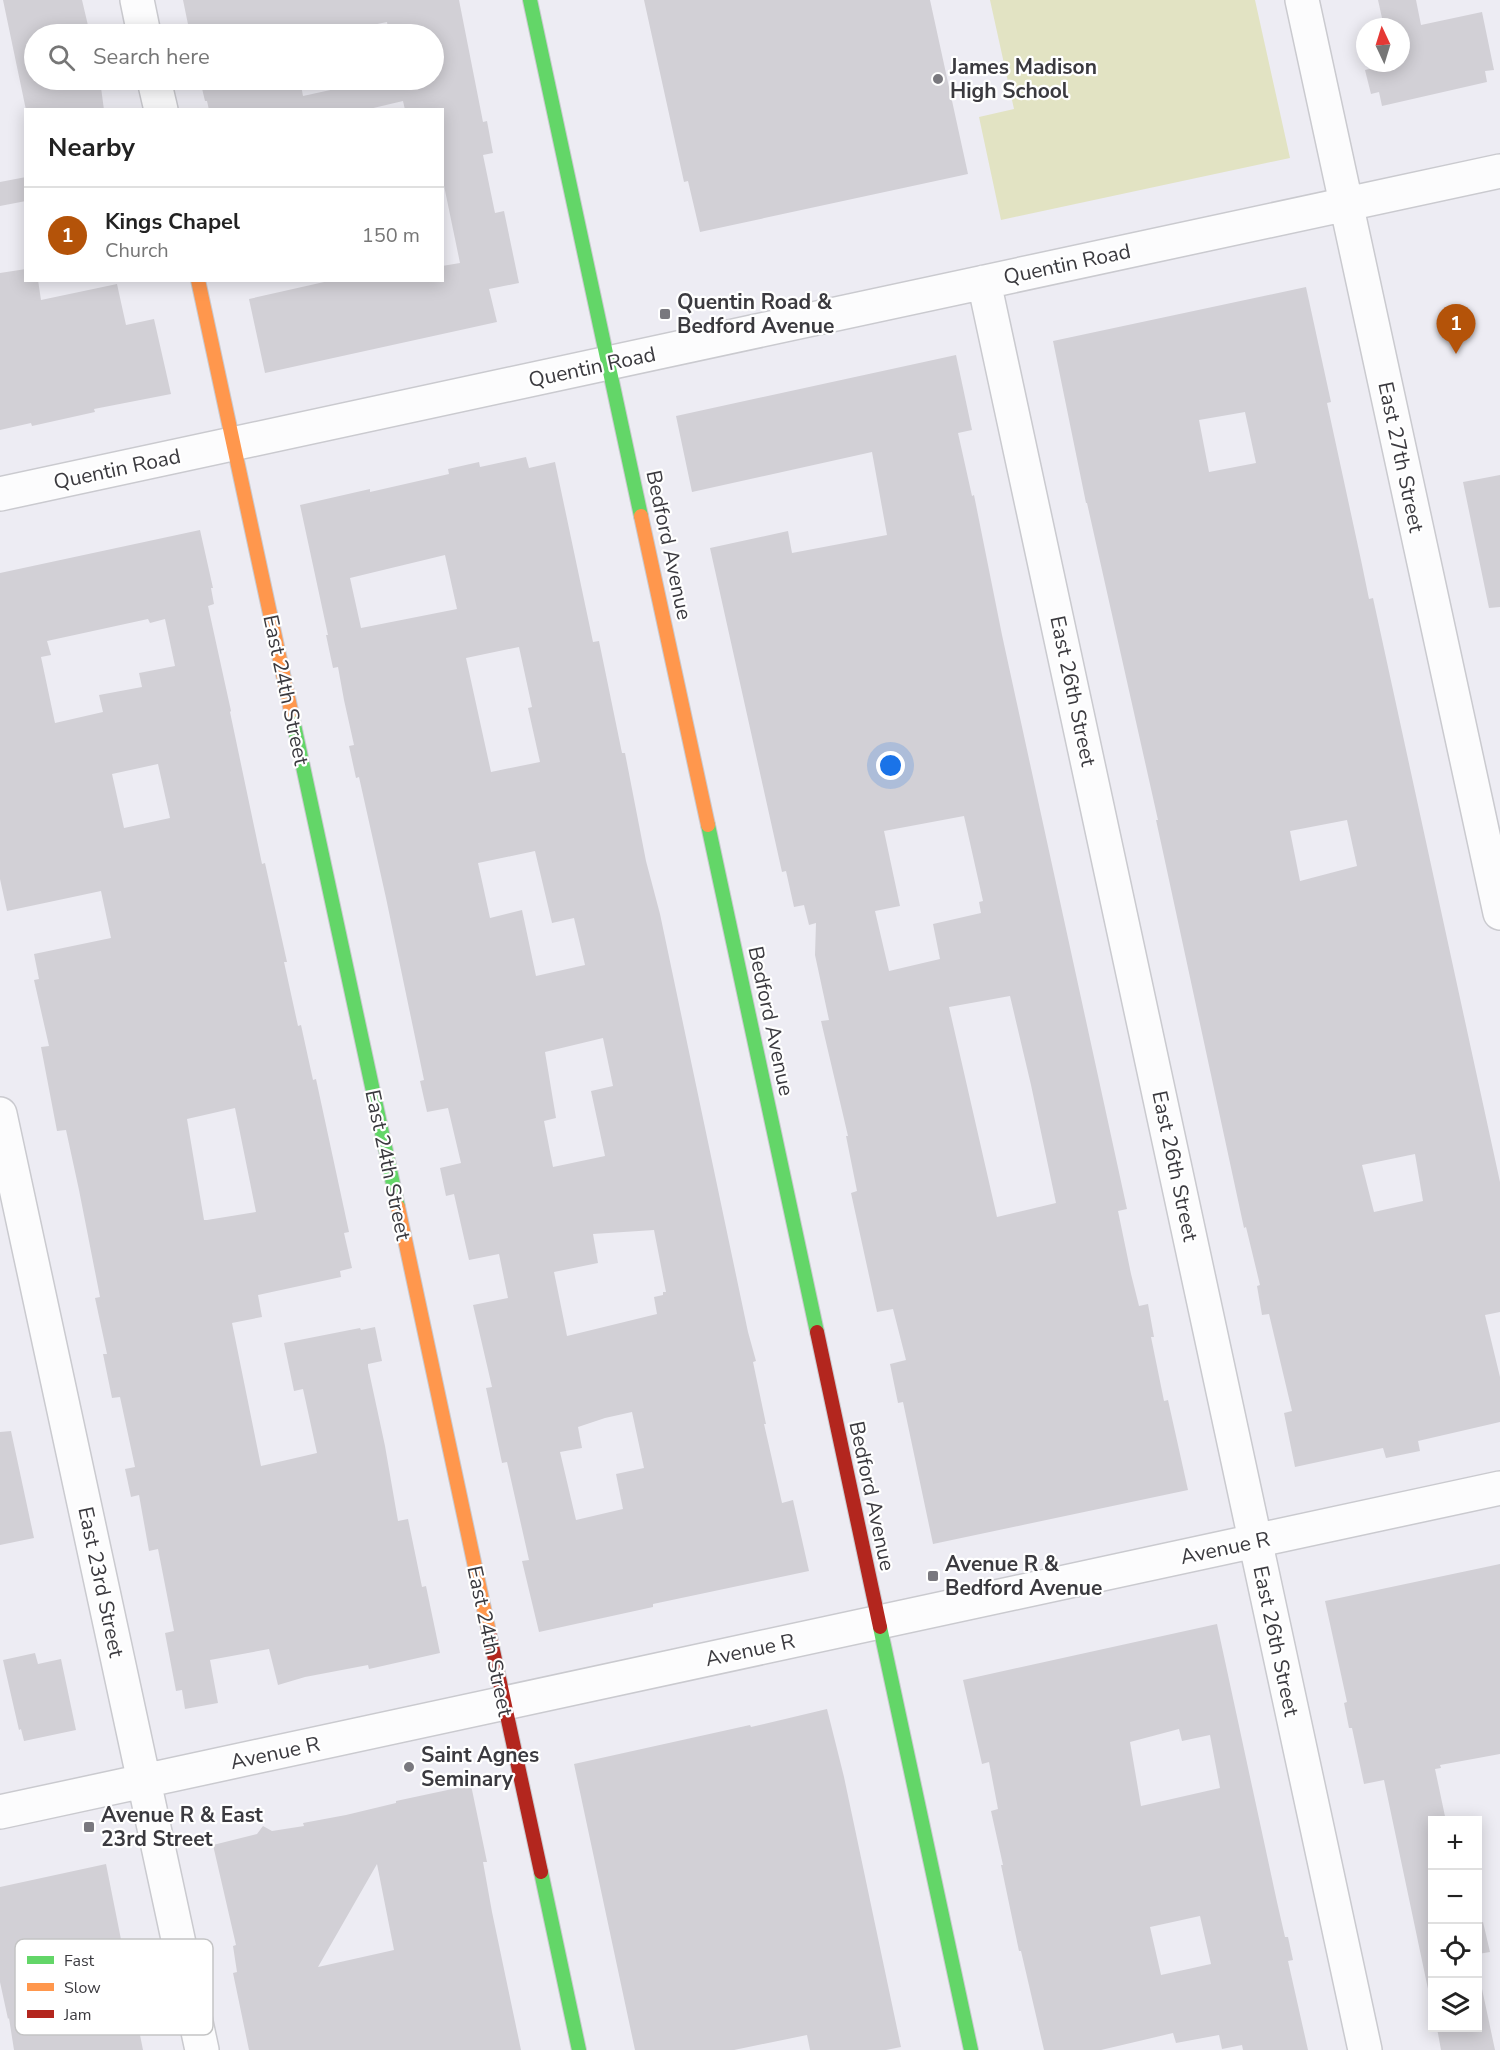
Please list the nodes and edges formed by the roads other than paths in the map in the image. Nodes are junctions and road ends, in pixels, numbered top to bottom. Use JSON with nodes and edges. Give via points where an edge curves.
{"nodes":[{"id":1,"x":137,"y":0,"type":"edge"},
{"id":2,"x":530,"y":0,"type":"edge"},
{"id":3,"x":1302,"y":0,"type":"edge"},
{"id":4,"x":142,"y":24,"type":"edge"},
{"id":5,"x":156,"y":90,"type":"edge"},
{"id":6,"x":161,"y":108,"type":"edge"},
{"id":7,"x":1500,"y":171,"type":"edge"},
{"id":8,"x":1347,"y":204,"type":"junction"},
{"id":9,"x":198,"y":282,"type":"edge"},
{"id":10,"x":984,"y":282,"type":"junction"},
{"id":11,"x":609,"y":363,"type":"junction"},
{"id":12,"x":233,"y":444,"type":"junction"},
{"id":13,"x":0,"y":494,"type":"edge"},
{"id":14,"x":1500,"y":913,"type":"edge"},
{"id":15,"x":0,"y":1114,"type":"edge"},
{"id":16,"x":1500,"y":1488,"type":"edge"},
{"id":17,"x":1255,"y":1541,"type":"junction"},
{"id":18,"x":878,"y":1623,"type":"junction"},
{"id":19,"x":503,"y":1703,"type":"junction"},
{"id":20,"x":144,"y":1781,"type":"junction"},
{"id":21,"x":0,"y":1812,"type":"edge"},
{"id":22,"x":178,"y":1939,"type":"edge"},
{"id":23,"x":199,"y":2035,"type":"edge"},
{"id":24,"x":202,"y":2050,"type":"edge"},
{"id":25,"x":579,"y":2050,"type":"edge"},
{"id":26,"x":971,"y":2050,"type":"edge"},
{"id":27,"x":1365,"y":2050,"type":"edge"}],
"edges":[{"from":1,"to":4,"type":"street"},
{"from":2,"to":11,"type":"main road","name":"Bedford Avenue"},
{"from":3,"to":8,"type":"street","name":"East 27th Street"},
{"from":5,"to":6,"type":"street"},
{"from":7,"to":8,"type":"street","name":"Quentin Road"},
{"from":8,"to":10,"type":"street","name":"Quentin Road"},
{"from":8,"to":14,"type":"street","name":"East 27th Street"},
{"from":9,"to":12,"type":"main road","name":"East 24th Street"},
{"from":10,"to":11,"type":"street","name":"Quentin Road"},
{"from":10,"to":17,"type":"street","name":"East 26th Street"},
{"from":11,"to":12,"type":"street","name":"Quentin Road"},
{"from":11,"to":18,"type":"main road","name":"Bedford Avenue"},
{"from":12,"to":13,"type":"street","name":"Quentin Road"},
{"from":12,"to":19,"type":"main road","name":"East 24th Street"},
{"from":15,"to":20,"type":"street","name":"East 23rd Street"},
{"from":16,"to":17,"type":"street","name":"Avenue R"},
{"from":17,"to":18,"type":"street","name":"Avenue R"},
{"from":17,"to":27,"type":"street","name":"East 26th Street"},
{"from":18,"to":19,"type":"street","name":"Avenue R"},
{"from":18,"to":26,"type":"main road","name":"Bedford Avenue"},
{"from":19,"to":20,"type":"street","name":"Avenue R"},
{"from":19,"to":25,"type":"main road","name":"East 24th Street"},
{"from":20,"to":21,"type":"street","name":"Avenue R"},
{"from":20,"to":22,"type":"street","name":"East 23rd Street"},
{"from":23,"to":24,"type":"street","name":"East 23rd Street"}]}
